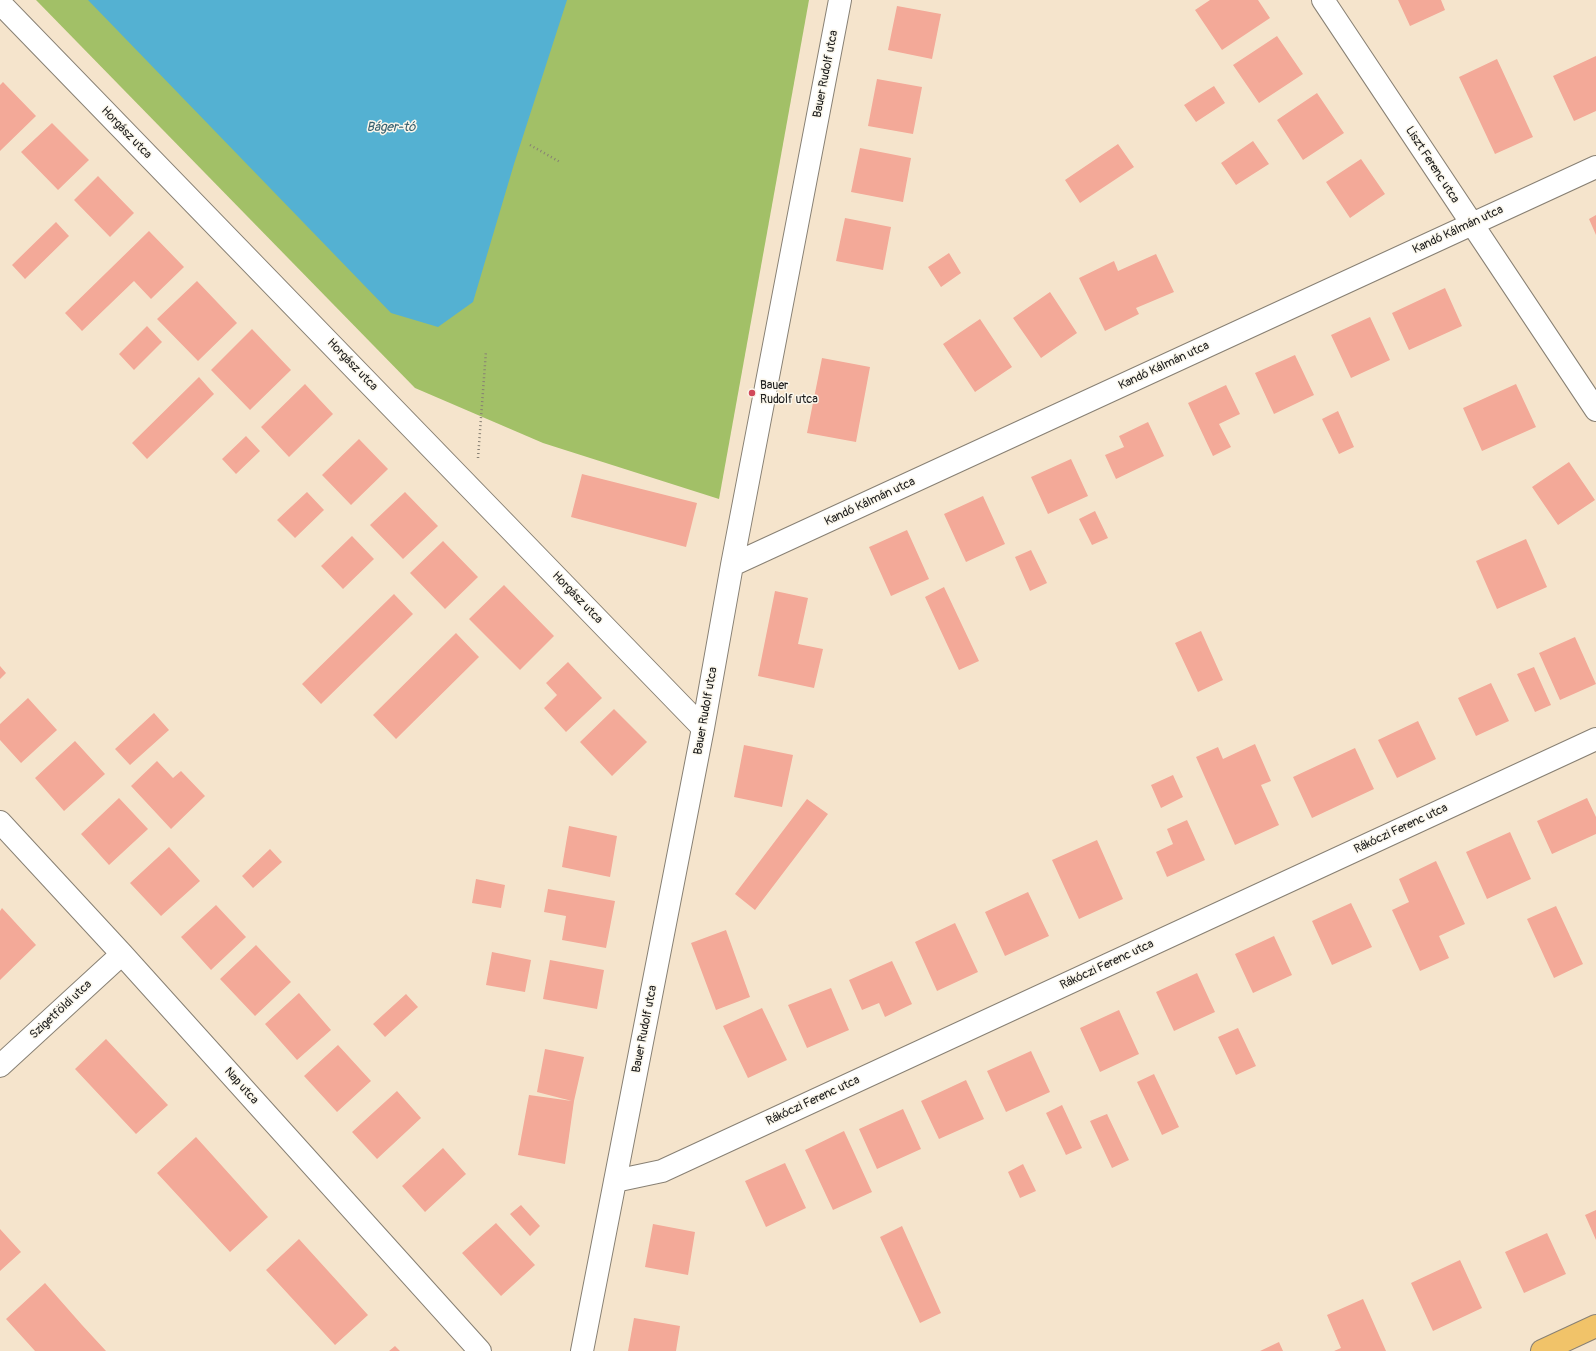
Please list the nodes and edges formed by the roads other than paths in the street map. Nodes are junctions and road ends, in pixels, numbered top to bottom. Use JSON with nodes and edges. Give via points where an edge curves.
{"nodes":[{"id":1,"x":840,"y":0,"type":"edge"},
{"id":2,"x":1323,"y":0,"type":"edge"},
{"id":3,"x":0,"y":3,"type":"edge"},
{"id":4,"x":1596,"y":166,"type":"edge"},
{"id":5,"x":1471,"y":224,"type":"junction"},
{"id":6,"x":1596,"y":410,"type":"edge"},
{"id":7,"x":732,"y":565,"type":"junction"},
{"id":8,"x":703,"y":728,"type":"junction"},
{"id":9,"x":1596,"y":739,"type":"edge"},
{"id":10,"x":0,"y":822,"type":"edge"},
{"id":11,"x":122,"y":954,"type":"junction"},
{"id":12,"x":0,"y":1066,"type":"edge"},
{"id":13,"x":615,"y":1181,"type":"junction"},
{"id":14,"x":1596,"y":1326,"type":"edge"},
{"id":15,"x":480,"y":1351,"type":"edge"},
{"id":16,"x":582,"y":1351,"type":"edge"},
{"id":17,"x":1542,"y":1351,"type":"edge"}],
"edges":[{"from":1,"to":7,"type":"street","name":"Bauer Rudolf utca"},
{"from":2,"to":5,"type":"street","name":"Liszt Ferenc utca"},
{"from":3,"to":8,"type":"street","name":"Horgász utca"},
{"from":4,"to":5,"type":"street","name":"Kandó Kálmán utca"},
{"from":5,"to":6,"type":"street","name":"Liszt Ferenc utca"},
{"from":5,"to":7,"type":"street","name":"Kandó Kálmán utca"},
{"from":7,"to":8,"type":"street","name":"Bauer Rudolf utca"},
{"from":8,"to":13,"type":"street","name":"Bauer Rudolf utca"},
{"from":9,"to":13,"type":"street","name":"Rákóczi Ferenc utca","via":[[662,1171]]},
{"from":10,"to":11,"type":"street","name":"Nap utca"},
{"from":11,"to":12,"type":"street","name":"Szigetföldi utca"},
{"from":11,"to":15,"type":"street","name":"Nap utca"},
{"from":13,"to":16,"type":"street","name":"Bauer Rudolf utca"},
{"from":14,"to":17,"type":"main road"}]}
